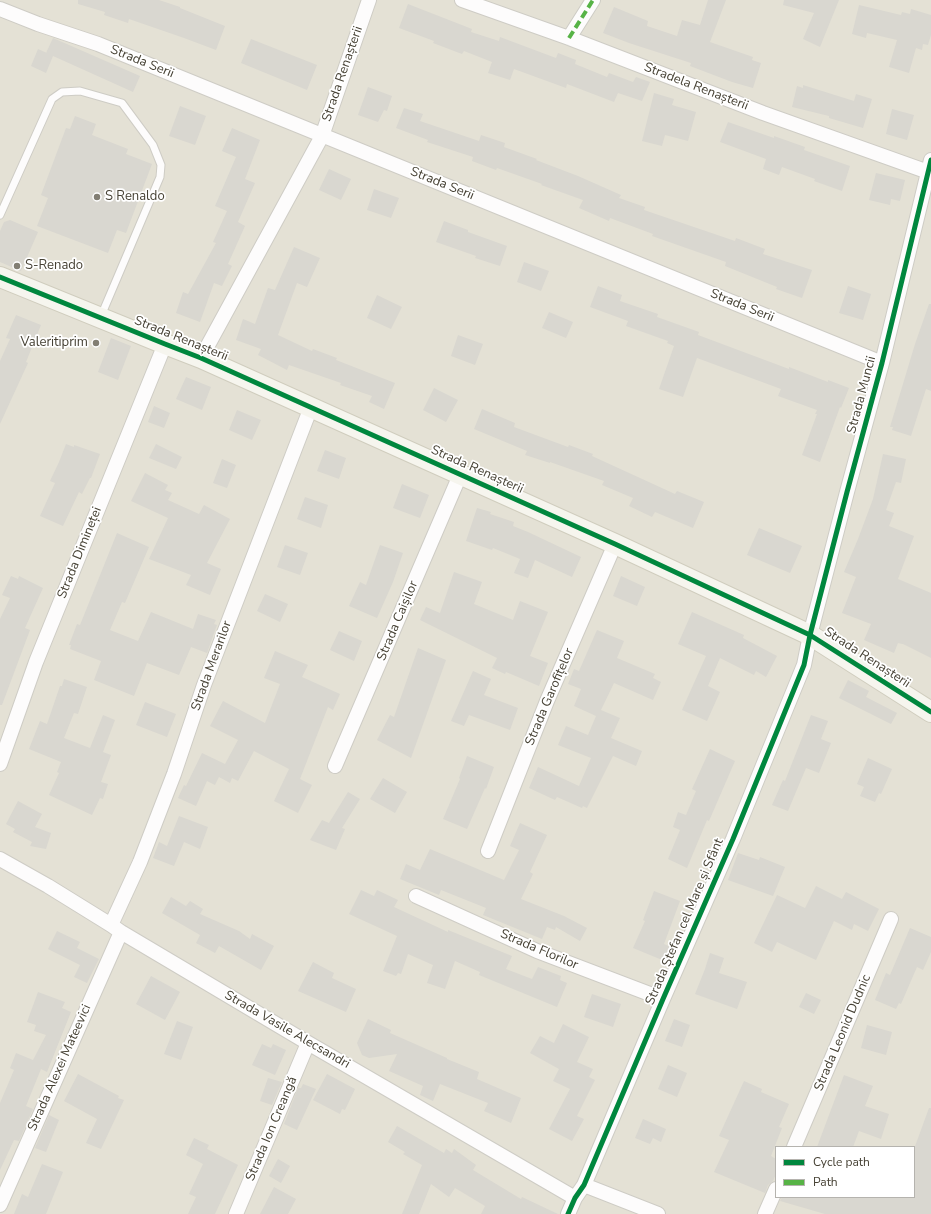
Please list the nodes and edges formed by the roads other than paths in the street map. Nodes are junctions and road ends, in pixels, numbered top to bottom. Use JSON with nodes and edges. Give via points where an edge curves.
{"nodes":[{"id":1,"x":369,"y":0,"type":"edge"},
{"id":2,"x":462,"y":0,"type":"edge"},
{"id":3,"x":593,"y":0,"type":"edge"},
{"id":4,"x":0,"y":9,"type":"edge"},
{"id":5,"x":569,"y":38,"type":"junction"},
{"id":6,"x":322,"y":136,"type":"junction"},
{"id":7,"x":930,"y":169,"type":"edge"},
{"id":8,"x":0,"y":215,"type":"edge"},
{"id":9,"x":1,"y":279,"type":"edge"},
{"id":10,"x":101,"y":318,"type":"junction"},
{"id":11,"x":165,"y":344,"type":"junction"},
{"id":12,"x":201,"y":358,"type":"junction"},
{"id":13,"x":882,"y":363,"type":"junction"},
{"id":14,"x":310,"y":407,"type":"junction"},
{"id":15,"x":460,"y":475,"type":"junction"},
{"id":16,"x":615,"y":544,"type":"junction"},
{"id":17,"x":810,"y":635,"type":"junction"},
{"id":18,"x":931,"y":712,"type":"edge"},
{"id":19,"x":0,"y":764,"type":"edge"},
{"id":20,"x":335,"y":766,"type":"dead end"},
{"id":21,"x":488,"y":851,"type":"dead end"},
{"id":22,"x":0,"y":859,"type":"edge"},
{"id":23,"x":416,"y":896,"type":"dead end"},
{"id":24,"x":891,"y":919,"type":"dead end"},
{"id":25,"x":116,"y":928,"type":"junction"},
{"id":26,"x":663,"y":999,"type":"junction"},
{"id":27,"x":308,"y":1043,"type":"junction"},
{"id":28,"x":794,"y":1146,"type":"edge"},
{"id":29,"x":584,"y":1185,"type":"junction"},
{"id":30,"x":775,"y":1191,"type":"edge"},
{"id":31,"x":575,"y":1198,"type":"junction"},
{"id":32,"x":0,"y":1205,"type":"edge"},
{"id":33,"x":236,"y":1214,"type":"edge"},
{"id":34,"x":568,"y":1214,"type":"edge"},
{"id":35,"x":658,"y":1214,"type":"edge"},
{"id":36,"x":765,"y":1214,"type":"edge"}],
"edges":[{"from":1,"to":6,"type":"street","name":"Strada Renașterii"},
{"from":2,"to":5,"type":"street","name":"Stradela Renașterii"},
{"from":3,"to":5,"type":"street"},
{"from":4,"to":6,"type":"street","name":"Strada Serii","via":[[98,44]]},
{"from":5,"to":7,"type":"street","name":"Stradela Renașterii","via":[[763,113]]},
{"from":6,"to":12,"type":"street","name":"Strada Renașterii"},
{"from":6,"to":13,"type":"street","name":"Strada Serii"},
{"from":7,"to":13,"type":"street","name":"Strada Muncii"},
{"from":8,"to":10,"type":"lane","via":[[52,99],[62,92],[80,91],[122,103],[153,145],[161,165],[160,177]]},
{"from":9,"to":10,"type":"street","name":"Strada Renașterii"},
{"from":10,"to":11,"type":"street","name":"Strada Renașterii"},
{"from":11,"to":12,"type":"street","name":"Strada Renașterii"},
{"from":11,"to":19,"type":"street","name":"Strada Dimineței","via":[[36,662]]},
{"from":12,"to":14,"type":"street","name":"Strada Renașterii"},
{"from":13,"to":17,"type":"street","name":"Strada Muncii"},
{"from":14,"to":15,"type":"street","name":"Strada Renașterii"},
{"from":14,"to":25,"type":"street","name":"Strada Merarilor","via":[[204,685],[174,774]]},
{"from":15,"to":16,"type":"street","name":"Strada Renașterii"},
{"from":15,"to":20,"type":"street","name":"Strada Caișilor"},
{"from":16,"to":17,"type":"street","name":"Strada Renașterii"},
{"from":16,"to":21,"type":"street","name":"Strada Garofițelor","via":[[546,702]]},
{"from":17,"to":18,"type":"street","name":"Strada Renașterii"},
{"from":17,"to":26,"type":"street","name":"Strada Ștefan cel Mare și Sfânt","via":[[804,665],[733,839]]},
{"from":22,"to":25,"type":"street","name":"Strada Vasile Alecsandri"},
{"from":23,"to":26,"type":"street","name":"Strada Florilor","via":[[538,951]]},
{"from":24,"to":28,"type":"street","name":"Strada Leonid Dudnic"},
{"from":25,"to":27,"type":"street","name":"Strada Vasile Alecsandri"},
{"from":25,"to":32,"type":"street","name":"Strada Alexei Mateevici"},
{"from":26,"to":29,"type":"street","name":"Strada Ștefan cel Mare și Sfânt"},
{"from":27,"to":31,"type":"street","name":"Strada Vasile Alecsandri"},
{"from":27,"to":33,"type":"street","name":"Strada Ion Creangă"},
{"from":29,"to":31,"type":"street","name":"Strada Ștefan cel Mare și Sfânt"},
{"from":29,"to":35,"type":"street"},
{"from":30,"to":36,"type":"street"},
{"from":31,"to":34,"type":"street","name":"Strada Ștefan cel Mare și Sfânt"}]}
